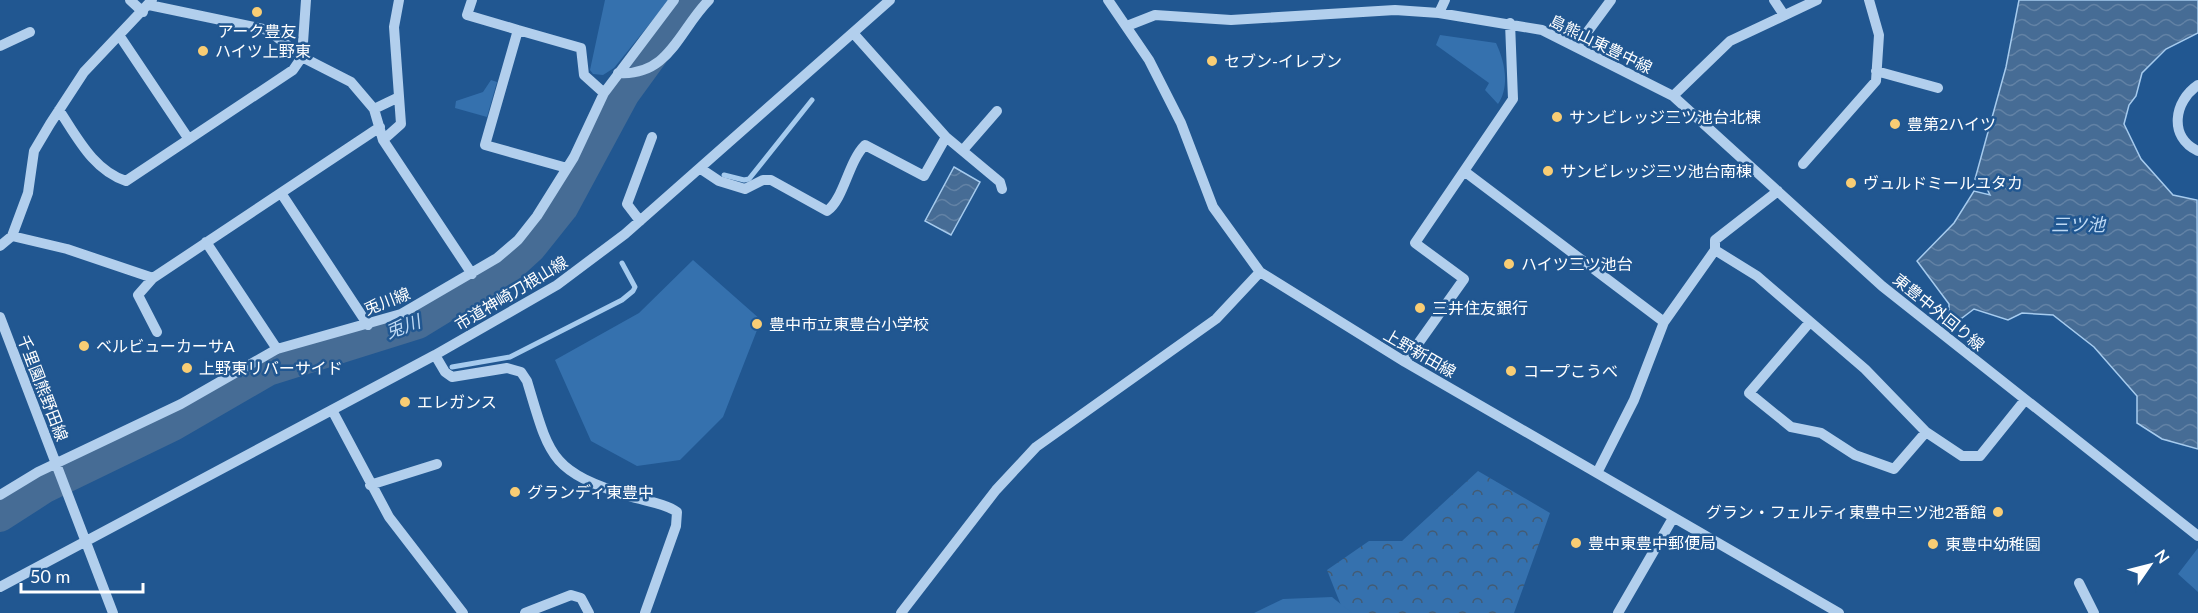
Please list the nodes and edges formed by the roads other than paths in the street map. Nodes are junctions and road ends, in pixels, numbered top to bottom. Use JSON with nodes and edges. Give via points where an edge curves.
{"nodes":[{"id":1,"x":130,"y":0,"type":"edge"},
{"id":2,"x":306,"y":0,"type":"edge"},
{"id":3,"x":399,"y":0,"type":"edge"},
{"id":4,"x":472,"y":0,"type":"edge"},
{"id":5,"x":674,"y":0,"type":"edge"},
{"id":6,"x":709,"y":0,"type":"edge"},
{"id":7,"x":890,"y":0,"type":"edge"},
{"id":8,"x":1108,"y":0,"type":"edge"},
{"id":9,"x":1353,"y":0,"type":"edge"},
{"id":10,"x":1445,"y":0,"type":"edge"},
{"id":11,"x":1611,"y":0,"type":"edge"},
{"id":12,"x":1774,"y":0,"type":"edge"},
{"id":13,"x":1817,"y":0,"type":"edge"},
{"id":14,"x":1869,"y":0,"type":"edge"},
{"id":15,"x":148,"y":6,"type":"edge"},
{"id":16,"x":1353,"y":12,"type":"junction"},
{"id":17,"x":1439,"y":14,"type":"junction"},
{"id":18,"x":1784,"y":15,"type":"junction"},
{"id":19,"x":1510,"y":23,"type":"junction"},
{"id":20,"x":1127,"y":26,"type":"junction"},
{"id":21,"x":518,"y":30,"type":"junction"},
{"id":22,"x":30,"y":32,"type":"dead end"},
{"id":23,"x":855,"y":34,"type":"junction"},
{"id":24,"x":119,"y":35,"type":"junction"},
{"id":25,"x":0,"y":46,"type":"edge"},
{"id":26,"x":1577,"y":46,"type":"junction"},
{"id":27,"x":302,"y":57,"type":"junction"},
{"id":28,"x":1876,"y":71,"type":"junction"},
{"id":29,"x":618,"y":73,"type":"junction"},
{"id":30,"x":2198,"y":85,"type":"edge"},
{"id":31,"x":1938,"y":88,"type":"dead end"},
{"id":32,"x":604,"y":93,"type":"junction"},
{"id":33,"x":1673,"y":96,"type":"junction"},
{"id":34,"x":399,"y":97,"type":"junction"},
{"id":35,"x":374,"y":109,"type":"junction"},
{"id":36,"x":59,"y":110,"type":"junction"},
{"id":37,"x":997,"y":111,"type":"dead end"},
{"id":38,"x":380,"y":128,"type":"junction"},
{"id":39,"x":652,"y":137,"type":"dead end"},
{"id":40,"x":946,"y":137,"type":"junction"},
{"id":41,"x":188,"y":138,"type":"junction"},
{"id":42,"x":383,"y":140,"type":"junction"},
{"id":43,"x":963,"y":150,"type":"junction"},
{"id":44,"x":2198,"y":151,"type":"edge"},
{"id":45,"x":1803,"y":164,"type":"dead end"},
{"id":46,"x":567,"y":168,"type":"junction"},
{"id":47,"x":701,"y":169,"type":"junction"},
{"id":48,"x":1464,"y":171,"type":"junction"},
{"id":49,"x":1002,"y":189,"type":"dead end"},
{"id":50,"x":1778,"y":191,"type":"junction"},
{"id":51,"x":281,"y":193,"type":"junction"},
{"id":52,"x":640,"y":221,"type":"junction"},
{"id":53,"x":12,"y":236,"type":"junction"},
{"id":54,"x":206,"y":242,"type":"junction"},
{"id":55,"x":0,"y":246,"type":"edge"},
{"id":56,"x":1715,"y":250,"type":"junction"},
{"id":57,"x":1260,"y":272,"type":"junction"},
{"id":58,"x":472,"y":274,"type":"junction"},
{"id":59,"x":153,"y":278,"type":"junction"},
{"id":60,"x":0,"y":317,"type":"edge"},
{"id":61,"x":1664,"y":322,"type":"junction"},
{"id":62,"x":1810,"y":322,"type":"junction"},
{"id":63,"x":368,"y":325,"type":"junction"},
{"id":64,"x":157,"y":332,"type":"dead end"},
{"id":65,"x":277,"y":349,"type":"junction"},
{"id":66,"x":435,"y":355,"type":"junction"},
{"id":67,"x":1405,"y":362,"type":"junction"},
{"id":68,"x":2025,"y":400,"type":"junction"},
{"id":69,"x":332,"y":410,"type":"junction"},
{"id":70,"x":1926,"y":432,"type":"junction"},
{"id":71,"x":437,"y":464,"type":"dead end"},
{"id":72,"x":58,"y":467,"type":"junction"},
{"id":73,"x":1597,"y":473,"type":"junction"},
{"id":74,"x":370,"y":485,"type":"junction"},
{"id":75,"x":0,"y":495,"type":"edge"},
{"id":76,"x":1673,"y":518,"type":"junction"},
{"id":77,"x":2198,"y":536,"type":"edge"},
{"id":78,"x":86,"y":542,"type":"junction"},
{"id":79,"x":2079,"y":583,"type":"dead end"},
{"id":80,"x":0,"y":587,"type":"edge"},
{"id":81,"x":113,"y":613,"type":"edge"},
{"id":82,"x":463,"y":613,"type":"edge"},
{"id":83,"x":525,"y":613,"type":"edge"},
{"id":84,"x":589,"y":613,"type":"edge"},
{"id":85,"x":645,"y":613,"type":"edge"},
{"id":86,"x":901,"y":613,"type":"edge"},
{"id":87,"x":1618,"y":613,"type":"edge"},
{"id":88,"x":1839,"y":613,"type":"edge"},
{"id":89,"x":2094,"y":613,"type":"edge"}],
"edges":[{"from":1,"to":15,"type":"street"},
{"from":2,"to":27,"type":"street"},
{"from":3,"to":34,"type":"street","via":[[394,27]]},
{"from":4,"to":21,"type":"street","via":[[467,15]]},
{"from":5,"to":29,"type":"street","name":"兎川線"},
{"from":6,"to":29,"type":"street","via":[[658,65]]},
{"from":7,"to":23,"type":"street","name":"市道神崎刀根山線"},
{"from":8,"to":20,"type":"street","name":"上野新田線"},
{"from":9,"to":16,"type":"street"},
{"from":10,"to":17,"type":"street"},
{"from":11,"to":26,"type":"street"},
{"from":12,"to":18,"type":"street"},
{"from":13,"to":18,"type":"street"},
{"from":14,"to":28,"type":"street","via":[[1879,35]]},
{"from":15,"to":24,"type":"street"},
{"from":15,"to":27,"type":"street","via":[[268,30]]},
{"from":16,"to":17,"type":"street","name":"島熊山東豊中線"},
{"from":16,"to":20,"type":"street","name":"島熊山東豊中線","via":[[1231,20],[1155,15]]},
{"from":17,"to":19,"type":"street","name":"島熊山東豊中線"},
{"from":18,"to":33,"type":"street","via":[[1730,41]]},
{"from":19,"to":26,"type":"street","name":"島熊山東豊中線","via":[[1542,30]]},
{"from":19,"to":48,"type":"street","via":[[1513,99]]},
{"from":20,"to":57,"type":"street","name":"上野新田線","via":[[1181,123],[1213,207]]},
{"from":21,"to":32,"type":"street","via":[[581,48],[584,75]]},
{"from":21,"to":46,"type":"street","via":[[485,145]]},
{"from":22,"to":25,"type":"street"},
{"from":23,"to":40,"type":"street"},
{"from":23,"to":47,"type":"street","name":"市道神崎刀根山線"},
{"from":24,"to":36,"type":"street","via":[[84,72]]},
{"from":24,"to":41,"type":"street"},
{"from":26,"to":33,"type":"street","name":"島熊山東豊中線"},
{"from":27,"to":35,"type":"street","via":[[351,82]]},
{"from":27,"to":41,"type":"street","via":[[293,70]]},
{"from":28,"to":31,"type":"street"},
{"from":28,"to":45,"type":"street","via":[[1876,81]]},
{"from":29,"to":32,"type":"street","name":"兎川線"},
{"from":30,"to":44,"type":"street","via":[[2181,101],[2176,118],[2181,139]]},
{"from":32,"to":46,"type":"street","name":"兎川線"},
{"from":33,"to":50,"type":"street","name":"東豊中外回り線"},
{"from":34,"to":35,"type":"street"},
{"from":34,"to":42,"type":"street","via":[[401,124]]},
{"from":35,"to":38,"type":"street"},
{"from":36,"to":41,"type":"street","via":[[88,156],[113,177],[126,181]]},
{"from":36,"to":53,"type":"street","via":[[34,151],[28,193]]},
{"from":37,"to":43,"type":"street"},
{"from":38,"to":42,"type":"street"},
{"from":38,"to":51,"type":"street"},
{"from":39,"to":52,"type":"street","via":[[627,204]]},
{"from":40,"to":43,"type":"street"},
{"from":40,"to":47,"type":"street","via":[[924,176],[865,145],[827,211],[771,180],[745,189],[719,181]]},
{"from":42,"to":58,"type":"street"},
{"from":43,"to":49,"type":"street","via":[[1000,182]]},
{"from":46,"to":58,"type":"street","name":"兎川線","via":[[524,234]]},
{"from":47,"to":52,"type":"street","name":"市道神崎刀根山線"},
{"from":48,"to":61,"type":"street"},
{"from":48,"to":67,"type":"street","via":[[1415,243],[1464,279]]},
{"from":50,"to":56,"type":"street","via":[[1716,240]]},
{"from":50,"to":68,"type":"street","name":"東豊中外回り線","via":[[1882,286]]},
{"from":51,"to":54,"type":"street"},
{"from":51,"to":63,"type":"street"},
{"from":52,"to":66,"type":"street","name":"市道神崎刀根山線","via":[[557,285]]},
{"from":53,"to":55,"type":"street"},
{"from":53,"to":59,"type":"street","via":[[67,249]]},
{"from":54,"to":59,"type":"street"},
{"from":54,"to":65,"type":"street"},
{"from":56,"to":61,"type":"street"},
{"from":56,"to":62,"type":"street","via":[[1757,276]]},
{"from":57,"to":67,"type":"street","name":"上野新田線"},
{"from":57,"to":86,"type":"street","via":[[1216,319],[1036,447],[996,490]]},
{"from":58,"to":63,"type":"street","name":"兎川線","via":[[412,309]]},
{"from":59,"to":64,"type":"street","via":[[138,295]]},
{"from":60,"to":72,"type":"street","name":"千里園熊野田線"},
{"from":61,"to":73,"type":"street","via":[[1634,400]]},
{"from":62,"to":70,"type":"street","via":[[1865,369]]},
{"from":62,"to":70,"type":"street","via":[[1749,393],[1791,427],[1821,433],[1856,455],[1894,469]]},
{"from":63,"to":65,"type":"street","name":"兎川線"},
{"from":65,"to":72,"type":"street","name":"兎川線"},
{"from":66,"to":69,"type":"street","name":"市道神崎刀根山線"},
{"from":66,"to":85,"type":"street","via":[[452,377],[507,368],[521,372],[548,446],[571,474],[677,513],[676,526]]},
{"from":67,"to":73,"type":"street","name":"上野新田線"},
{"from":68,"to":70,"type":"street","via":[[1980,456],[1962,456]]},
{"from":68,"to":77,"type":"street","name":"東豊中外回り線"},
{"from":69,"to":74,"type":"street"},
{"from":69,"to":78,"type":"street","name":"市道神崎刀根山線"},
{"from":71,"to":74,"type":"street"},
{"from":72,"to":75,"type":"street","name":"兎川線"},
{"from":72,"to":78,"type":"street","name":"千里園熊野田線"},
{"from":73,"to":76,"type":"street","name":"上野新田線"},
{"from":74,"to":82,"type":"street","via":[[389,517]]},
{"from":76,"to":87,"type":"street"},
{"from":76,"to":88,"type":"street","name":"上野新田線"},
{"from":78,"to":80,"type":"street","name":"市道神崎刀根山線"},
{"from":78,"to":81,"type":"street"},
{"from":79,"to":89,"type":"street"},
{"from":83,"to":84,"type":"street","via":[[571,595],[582,598]]}]}
